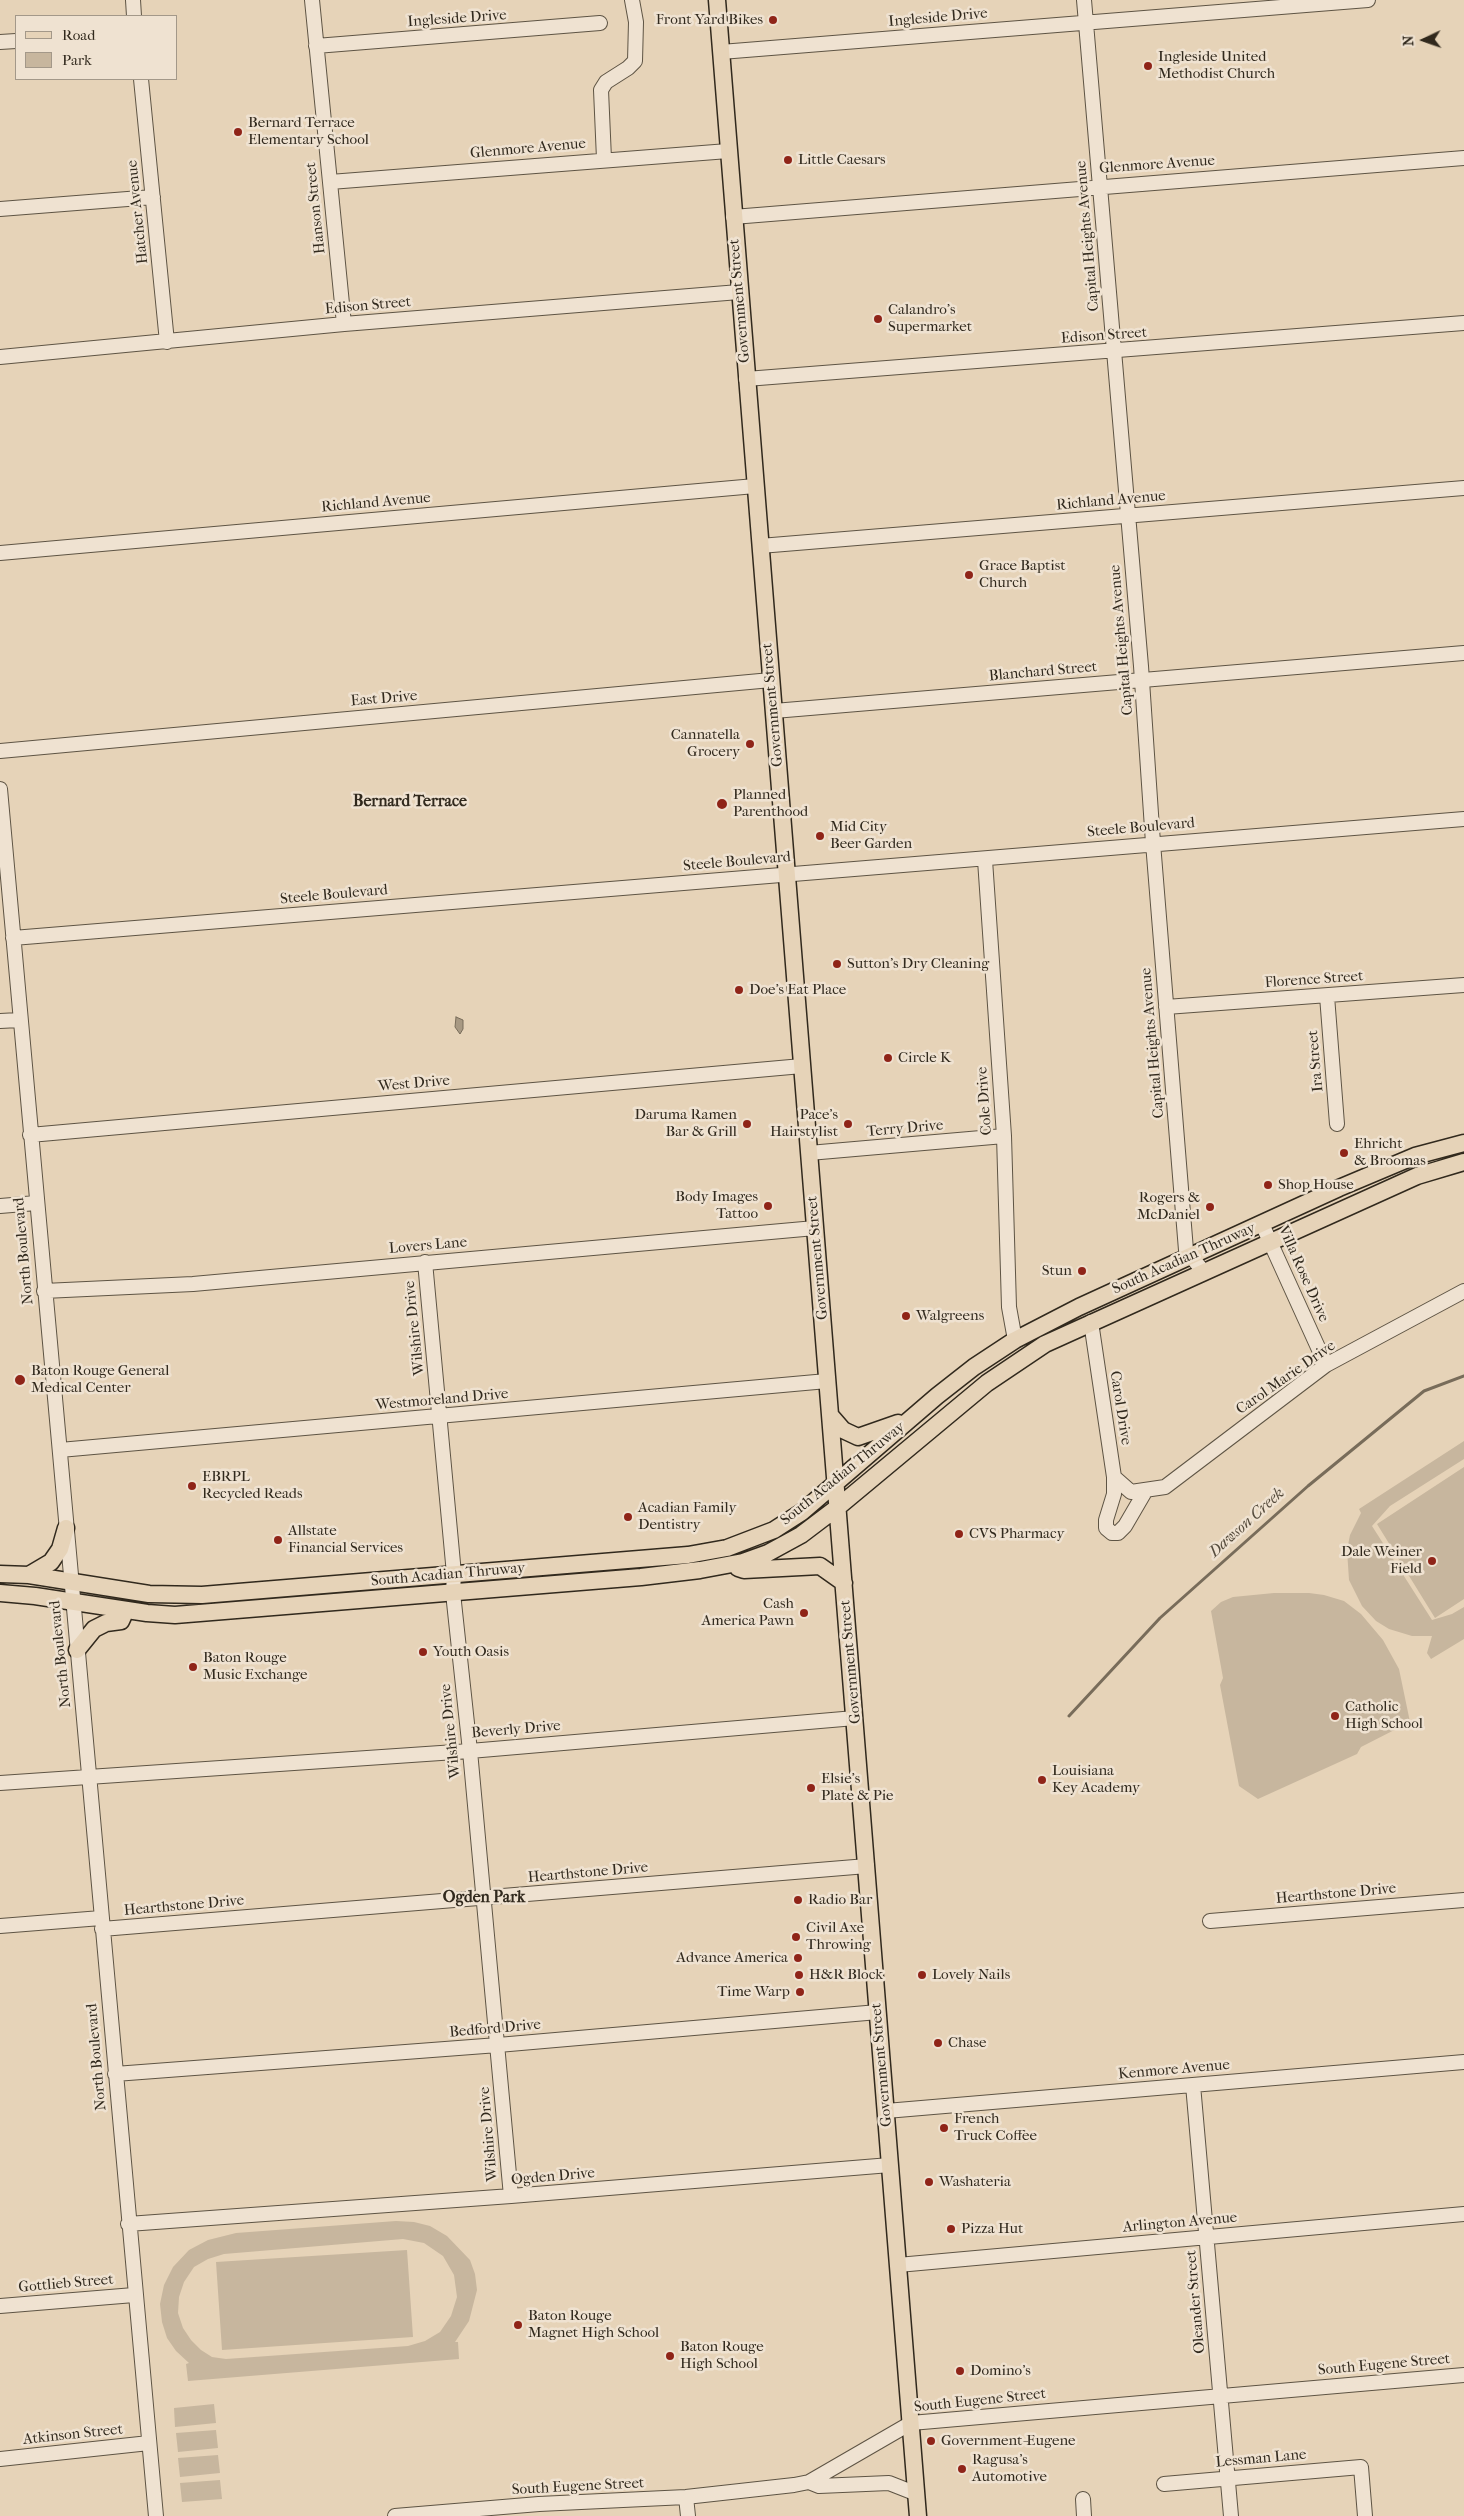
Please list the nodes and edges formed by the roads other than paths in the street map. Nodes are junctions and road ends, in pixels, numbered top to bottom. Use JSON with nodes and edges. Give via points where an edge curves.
{"nodes":[{"id":1,"x":133,"y":0,"type":"edge"},
{"id":2,"x":312,"y":0,"type":"edge"},
{"id":3,"x":632,"y":0,"type":"edge"},
{"id":4,"x":717,"y":0,"type":"edge"},
{"id":5,"x":1084,"y":0,"type":"edge"},
{"id":6,"x":1368,"y":0,"type":"edge"},
{"id":7,"x":134,"y":15,"type":"edge"},
{"id":8,"x":600,"y":23,"type":"dead end"},
{"id":9,"x":1086,"y":23,"type":"junction"},
{"id":10,"x":15,"y":40,"type":"edge"},
{"id":11,"x":0,"y":42,"type":"edge"},
{"id":12,"x":316,"y":46,"type":"junction"},
{"id":13,"x":721,"y":52,"type":"junction"},
{"id":14,"x":140,"y":80,"type":"edge"},
{"id":15,"x":728,"y":150,"type":"junction"},
{"id":16,"x":1464,"y":158,"type":"edge"},
{"id":17,"x":604,"y":159,"type":"junction"},
{"id":18,"x":330,"y":182,"type":"junction"},
{"id":19,"x":1100,"y":186,"type":"junction"},
{"id":20,"x":152,"y":197,"type":"junction"},
{"id":21,"x":0,"y":210,"type":"edge"},
{"id":22,"x":733,"y":217,"type":"junction"},
{"id":23,"x":739,"y":292,"type":"junction"},
{"id":24,"x":1464,"y":323,"type":"edge"},
{"id":25,"x":344,"y":324,"type":"junction"},
{"id":26,"x":167,"y":342,"type":"junction"},
{"id":27,"x":1113,"y":351,"type":"junction"},
{"id":28,"x":0,"y":357,"type":"edge"},
{"id":29,"x":746,"y":380,"type":"junction"},
{"id":30,"x":755,"y":486,"type":"junction"},
{"id":31,"x":1464,"y":488,"type":"edge"},
{"id":32,"x":1127,"y":516,"type":"junction"},
{"id":33,"x":760,"y":546,"type":"junction"},
{"id":34,"x":0,"y":553,"type":"edge"},
{"id":35,"x":1464,"y":653,"type":"edge"},
{"id":36,"x":771,"y":680,"type":"junction"},
{"id":37,"x":1142,"y":680,"type":"junction"},
{"id":38,"x":774,"y":711,"type":"junction"},
{"id":39,"x":0,"y":750,"type":"edge"},
{"id":40,"x":0,"y":789,"type":"edge"},
{"id":41,"x":1464,"y":819,"type":"edge"},
{"id":42,"x":2,"y":832,"type":"edge"},
{"id":43,"x":1153,"y":843,"type":"junction"},
{"id":44,"x":985,"y":860,"type":"junction"},
{"id":45,"x":787,"y":874,"type":"junction"},
{"id":46,"x":13,"y":938,"type":"junction"},
{"id":47,"x":1464,"y":985,"type":"edge"},
{"id":48,"x":1327,"y":996,"type":"junction"},
{"id":49,"x":1166,"y":1007,"type":"junction"},
{"id":50,"x":19,"y":1020,"type":"junction"},
{"id":51,"x":0,"y":1022,"type":"edge"},
{"id":52,"x":802,"y":1066,"type":"junction"},
{"id":53,"x":1338,"y":1124,"type":"dead end"},
{"id":54,"x":30,"y":1136,"type":"junction"},
{"id":55,"x":1004,"y":1136,"type":"junction"},
{"id":56,"x":1464,"y":1143,"type":"edge"},
{"id":57,"x":809,"y":1153,"type":"junction"},
{"id":58,"x":1464,"y":1162,"type":"edge"},
{"id":59,"x":36,"y":1203,"type":"junction"},
{"id":60,"x":0,"y":1206,"type":"edge"},
{"id":61,"x":1262,"y":1224,"type":"junction"},
{"id":62,"x":815,"y":1228,"type":"junction"},
{"id":63,"x":1270,"y":1242,"type":"junction"},
{"id":64,"x":1191,"y":1257,"type":"junction"},
{"id":65,"x":424,"y":1262,"type":"junction"},
{"id":66,"x":1203,"y":1271,"type":"junction"},
{"id":67,"x":1464,"y":1291,"type":"edge"},
{"id":68,"x":44,"y":1292,"type":"junction"},
{"id":69,"x":1090,"y":1322,"type":"junction"},
{"id":70,"x":1015,"y":1340,"type":"junction"},
{"id":71,"x":1326,"y":1365,"type":"junction"},
{"id":72,"x":827,"y":1381,"type":"junction"},
{"id":73,"x":830,"y":1415,"type":"junction"},
{"id":74,"x":440,"y":1416,"type":"junction"},
{"id":75,"x":912,"y":1418,"type":"junction"},
{"id":76,"x":60,"y":1450,"type":"junction"},
{"id":77,"x":1114,"y":1477,"type":"junction"},
{"id":78,"x":836,"y":1483,"type":"junction"},
{"id":79,"x":1146,"y":1490,"type":"junction"},
{"id":80,"x":838,"y":1507,"type":"junction"},
{"id":81,"x":66,"y":1528,"type":"junction"},
{"id":82,"x":729,"y":1565,"type":"junction"},
{"id":83,"x":0,"y":1574,"type":"edge"},
{"id":84,"x":454,"y":1574,"type":"junction"},
{"id":85,"x":29,"y":1575,"type":"junction"},
{"id":86,"x":71,"y":1581,"type":"junction"},
{"id":87,"x":844,"y":1583,"type":"junction"},
{"id":88,"x":0,"y":1593,"type":"edge"},
{"id":89,"x":453,"y":1593,"type":"junction"},
{"id":90,"x":72,"y":1603,"type":"junction"},
{"id":91,"x":126,"y":1610,"type":"junction"},
{"id":92,"x":77,"y":1650,"type":"junction"},
{"id":93,"x":855,"y":1718,"type":"junction"},
{"id":94,"x":470,"y":1751,"type":"junction"},
{"id":95,"x":89,"y":1778,"type":"junction"},
{"id":96,"x":0,"y":1783,"type":"edge"},
{"id":97,"x":867,"y":1866,"type":"junction"},
{"id":98,"x":484,"y":1898,"type":"junction"},
{"id":99,"x":1464,"y":1900,"type":"edge"},
{"id":100,"x":1210,"y":1921,"type":"dead end"},
{"id":101,"x":102,"y":1924,"type":"junction"},
{"id":102,"x":0,"y":1926,"type":"edge"},
{"id":103,"x":878,"y":2012,"type":"junction"},
{"id":104,"x":498,"y":2045,"type":"junction"},
{"id":105,"x":1464,"y":2062,"type":"edge"},
{"id":106,"x":115,"y":2074,"type":"junction"},
{"id":107,"x":1193,"y":2085,"type":"junction"},
{"id":108,"x":886,"y":2111,"type":"junction"},
{"id":109,"x":890,"y":2165,"type":"junction"},
{"id":110,"x":511,"y":2196,"type":"junction"},
{"id":111,"x":1464,"y":2214,"type":"edge"},
{"id":112,"x":128,"y":2224,"type":"junction"},
{"id":113,"x":1206,"y":2237,"type":"junction"},
{"id":114,"x":898,"y":2265,"type":"junction"},
{"id":115,"x":134,"y":2295,"type":"junction"},
{"id":116,"x":0,"y":2306,"type":"edge"},
{"id":117,"x":1464,"y":2375,"type":"edge"},
{"id":118,"x":1220,"y":2396,"type":"junction"},
{"id":119,"x":911,"y":2423,"type":"junction"},
{"id":120,"x":150,"y":2443,"type":"junction"},
{"id":121,"x":0,"y":2458,"type":"edge"},
{"id":122,"x":1229,"y":2478,"type":"junction"},
{"id":123,"x":809,"y":2482,"type":"junction"},
{"id":124,"x":1164,"y":2484,"type":"dead end"},
{"id":125,"x":916,"y":2494,"type":"junction"},
{"id":126,"x":686,"y":2497,"type":"junction"},
{"id":127,"x":1083,"y":2499,"type":"dead end"},
{"id":128,"x":539,"y":2510,"type":"edge"},
{"id":129,"x":156,"y":2516,"type":"edge"},
{"id":130,"x":395,"y":2516,"type":"edge"},
{"id":131,"x":688,"y":2516,"type":"edge"},
{"id":132,"x":918,"y":2516,"type":"edge"},
{"id":133,"x":1084,"y":2516,"type":"edge"},
{"id":134,"x":1231,"y":2516,"type":"edge"},
{"id":135,"x":1365,"y":2516,"type":"edge"}],
"edges":[{"from":1,"to":7,"type":"street"},
{"from":2,"to":12,"type":"street","name":"Hanson Street"},
{"from":3,"to":17,"type":"street","via":[[636,22],[635,61],[606,82],[601,90]]},
{"from":4,"to":13,"type":"main road","name":"Government Street"},
{"from":5,"to":9,"type":"street","name":"Capital Heights Avenue"},
{"from":6,"to":9,"type":"street","name":"Ingleside Drive"},
{"from":8,"to":12,"type":"street","name":"Ingleside Drive"},
{"from":9,"to":13,"type":"street","name":"Ingleside Drive"},
{"from":9,"to":19,"type":"street","name":"Capital Heights Avenue"},
{"from":10,"to":11,"type":"street"},
{"from":12,"to":18,"type":"street","name":"Hanson Street"},
{"from":13,"to":15,"type":"main road","name":"Government Street"},
{"from":14,"to":20,"type":"street","name":"Hatcher Avenue"},
{"from":15,"to":17,"type":"street","name":"Glenmore Avenue"},
{"from":15,"to":22,"type":"main road","name":"Government Street"},
{"from":16,"to":19,"type":"street","name":"Glenmore Avenue"},
{"from":17,"to":18,"type":"street","name":"Glenmore Avenue"},
{"from":18,"to":25,"type":"street","name":"Hanson Street"},
{"from":19,"to":22,"type":"street","name":"Glenmore Avenue"},
{"from":19,"to":27,"type":"street","name":"Capital Heights Avenue"},
{"from":20,"to":21,"type":"street"},
{"from":20,"to":26,"type":"street","name":"Hatcher Avenue"},
{"from":22,"to":23,"type":"main road","name":"Government Street"},
{"from":23,"to":25,"type":"street","name":"Edison Street"},
{"from":23,"to":29,"type":"main road","name":"Government Street"},
{"from":24,"to":27,"type":"street","name":"Edison Street"},
{"from":25,"to":26,"type":"street","name":"Edison Street"},
{"from":26,"to":28,"type":"street","name":"Edison Street"},
{"from":27,"to":29,"type":"street","name":"Edison Street"},
{"from":27,"to":32,"type":"street","name":"Capital Heights Avenue"},
{"from":29,"to":30,"type":"main road","name":"Government Street"},
{"from":30,"to":33,"type":"main road","name":"Government Street"},
{"from":30,"to":34,"type":"street","name":"Richland Avenue"},
{"from":31,"to":32,"type":"street","name":"Richland Avenue"},
{"from":32,"to":33,"type":"street","name":"Richland Avenue"},
{"from":32,"to":37,"type":"street","name":"Capital Heights Avenue"},
{"from":33,"to":36,"type":"main road","name":"Government Street"},
{"from":35,"to":37,"type":"street","name":"Blanchard Street"},
{"from":36,"to":38,"type":"main road","name":"Government Street"},
{"from":36,"to":39,"type":"street","name":"East Drive"},
{"from":37,"to":38,"type":"street","name":"Blanchard Street"},
{"from":37,"to":43,"type":"street","name":"Capital Heights Avenue"},
{"from":38,"to":45,"type":"main road","name":"Government Street"},
{"from":40,"to":42,"type":"street","name":"North Boulevard"},
{"from":41,"to":43,"type":"street","name":"Steele Boulevard"},
{"from":42,"to":46,"type":"street","name":"North Boulevard"},
{"from":43,"to":44,"type":"street","name":"Steele Boulevard"},
{"from":43,"to":49,"type":"street","name":"Capital Heights Avenue"},
{"from":44,"to":45,"type":"street","name":"Steele Boulevard"},
{"from":44,"to":55,"type":"street","name":"Cole Drive"},
{"from":45,"to":46,"type":"street","name":"Steele Boulevard"},
{"from":45,"to":52,"type":"main road","name":"Government Street"},
{"from":46,"to":50,"type":"street","name":"North Boulevard"},
{"from":47,"to":48,"type":"street","name":"Florence Street"},
{"from":48,"to":49,"type":"street","name":"Florence Street"},
{"from":48,"to":53,"type":"street","name":"Ira Street"},
{"from":49,"to":64,"type":"street","name":"Capital Heights Avenue","via":[[1186,1250]]},
{"from":50,"to":51,"type":"street"},
{"from":50,"to":54,"type":"street","name":"North Boulevard"},
{"from":52,"to":54,"type":"street","name":"West Drive"},
{"from":52,"to":57,"type":"main road","name":"Government Street"},
{"from":54,"to":59,"type":"street","name":"North Boulevard"},
{"from":55,"to":57,"type":"street","name":"Terry Drive"},
{"from":55,"to":70,"type":"street","name":"Cole Drive","via":[[1009,1307]]},
{"from":56,"to":61,"type":"main road","name":"South Acadian Thruway","via":[[1399,1162]]},
{"from":57,"to":62,"type":"main road","name":"Government Street"},
{"from":58,"to":63,"type":"main road","name":"South Acadian Thruway","via":[[1417,1176]]},
{"from":59,"to":60,"type":"street"},
{"from":59,"to":68,"type":"street","name":"North Boulevard"},
{"from":61,"to":63,"type":"street","name":"Villa Rose Drive"},
{"from":61,"to":64,"type":"main road","name":"South Acadian Thruway"},
{"from":62,"to":65,"type":"street","name":"Lovers Lane"},
{"from":62,"to":72,"type":"main road","name":"Government Street"},
{"from":63,"to":66,"type":"main road","name":"South Acadian Thruway"},
{"from":63,"to":71,"type":"street","name":"Villa Rose Drive"},
{"from":64,"to":66,"type":"street","name":"Capital Heights Avenue"},
{"from":64,"to":70,"type":"main road","name":"South Acadian Thruway","via":[[1079,1307]]},
{"from":65,"to":68,"type":"street","name":"Lovers Lane","via":[[193,1284]]},
{"from":65,"to":74,"type":"street","name":"Wilshire Drive"},
{"from":66,"to":69,"type":"main road","name":"South Acadian Thruway"},
{"from":67,"to":71,"type":"street","name":"Carol Marie Drive"},
{"from":68,"to":76,"type":"street","name":"North Boulevard"},
{"from":69,"to":77,"type":"street","name":"Carol Drive"},
{"from":69,"to":80,"type":"main road","name":"South Acadian Thruway","via":[[1045,1344],[987,1383]]},
{"from":70,"to":75,"type":"main road","name":"South Acadian Thruway","via":[[974,1367]]},
{"from":71,"to":79,"type":"street","name":"Carol Marie Drive","via":[[1165,1487]]},
{"from":72,"to":73,"type":"main road","name":"Government Street"},
{"from":72,"to":74,"type":"street","name":"Westmoreland Drive"},
{"from":73,"to":75,"type":"main road","via":[[843,1430],[858,1437]]},
{"from":73,"to":78,"type":"main road","name":"Government Street"},
{"from":74,"to":76,"type":"street","name":"Westmoreland Drive"},
{"from":74,"to":84,"type":"street","name":"Wilshire Drive"},
{"from":75,"to":78,"type":"main road","name":"South Acadian Thruway"},
{"from":76,"to":81,"type":"street","name":"North Boulevard"},
{"from":77,"to":79,"type":"street","name":"Carol Marie Drive","via":[[1131,1492]]},
{"from":77,"to":79,"type":"street","name":"Carol Drive","via":[[1114,1494],[1106,1520],[1106,1528],[1112,1533],[1118,1533],[1125,1526]]},
{"from":78,"to":80,"type":"main road","name":"Government Street"},
{"from":78,"to":84,"type":"main road","name":"South Acadian Thruway","via":[[788,1521],[761,1536],[727,1548],[688,1555]]},
{"from":80,"to":82,"type":"main road","name":"South Acadian Thruway","via":[[780,1547],[757,1558]]},
{"from":80,"to":87,"type":"main road","name":"Government Street"},
{"from":81,"to":85,"type":"main road","via":[[60,1549],[51,1562]]},
{"from":81,"to":86,"type":"street","name":"North Boulevard"},
{"from":82,"to":87,"type":"main road","via":[[744,1570],[820,1566]]},
{"from":82,"to":89,"type":"main road","name":"South Acadian Thruway","via":[[641,1577]]},
{"from":83,"to":85,"type":"main road","name":"South Acadian Thruway"},
{"from":84,"to":86,"type":"main road","name":"South Acadian Thruway","via":[[194,1595],[149,1594]]},
{"from":84,"to":89,"type":"street","name":"Wilshire Drive"},
{"from":85,"to":86,"type":"main road","name":"South Acadian Thruway"},
{"from":86,"to":90,"type":"street","name":"North Boulevard"},
{"from":87,"to":93,"type":"main road","name":"Government Street"},
{"from":88,"to":90,"type":"main road","name":"South Acadian Thruway"},
{"from":89,"to":91,"type":"main road","name":"South Acadian Thruway","via":[[175,1615]]},
{"from":89,"to":94,"type":"street","name":"Wilshire Drive"},
{"from":90,"to":91,"type":"main road","name":"South Acadian Thruway"},
{"from":90,"to":92,"type":"street","name":"North Boulevard"},
{"from":91,"to":92,"type":"main road","via":[[121,1621],[94,1629]]},
{"from":92,"to":95,"type":"street","name":"North Boulevard"},
{"from":93,"to":94,"type":"street","name":"Beverly Drive"},
{"from":93,"to":97,"type":"main road","name":"Government Street"},
{"from":94,"to":95,"type":"street","name":"Beverly Drive"},
{"from":94,"to":98,"type":"street","name":"Wilshire Drive"},
{"from":95,"to":96,"type":"street","name":"Beverly Drive"},
{"from":95,"to":101,"type":"street","name":"North Boulevard"},
{"from":97,"to":98,"type":"street","name":"Hearthstone Drive"},
{"from":97,"to":103,"type":"main road","name":"Government Street"},
{"from":98,"to":101,"type":"street","name":"Hearthstone Drive"},
{"from":98,"to":104,"type":"street","name":"Wilshire Drive"},
{"from":99,"to":100,"type":"street","name":"Hearthstone Drive"},
{"from":101,"to":102,"type":"street","name":"Hearthstone Drive"},
{"from":101,"to":106,"type":"street","name":"North Boulevard"},
{"from":103,"to":104,"type":"street","name":"Bedford Drive"},
{"from":103,"to":108,"type":"main road","name":"Government Street"},
{"from":104,"to":106,"type":"street","name":"Bedford Drive"},
{"from":104,"to":110,"type":"street","name":"Wilshire Drive"},
{"from":105,"to":107,"type":"street","name":"Kenmore Avenue"},
{"from":106,"to":112,"type":"street","name":"North Boulevard"},
{"from":107,"to":108,"type":"street","name":"Kenmore Avenue"},
{"from":107,"to":113,"type":"street","name":"Oleander Street"},
{"from":108,"to":109,"type":"main road","name":"Government Street"},
{"from":109,"to":110,"type":"street","name":"Ogden Drive"},
{"from":109,"to":114,"type":"main road","name":"Government Street"},
{"from":110,"to":112,"type":"street","name":"Ogden Drive"},
{"from":111,"to":113,"type":"street","name":"Arlington Avenue"},
{"from":112,"to":115,"type":"street","name":"North Boulevard"},
{"from":113,"to":114,"type":"street","name":"Arlington Avenue"},
{"from":113,"to":118,"type":"street","name":"Oleander Street"},
{"from":114,"to":119,"type":"main road","name":"Government Street"},
{"from":115,"to":116,"type":"street","name":"Gottlieb Street"},
{"from":115,"to":120,"type":"street","name":"North Boulevard"},
{"from":117,"to":118,"type":"street","name":"South Eugene Street"},
{"from":118,"to":119,"type":"street","name":"South Eugene Street"},
{"from":118,"to":122,"type":"street","name":"Oleander Street"},
{"from":119,"to":123,"type":"street","name":"South Eugene Street"},
{"from":119,"to":125,"type":"main road","name":"Government Street"},
{"from":120,"to":121,"type":"street","name":"Atkinson Street"},
{"from":120,"to":129,"type":"street","name":"North Boulevard"},
{"from":122,"to":124,"type":"street","name":"Lessman Lane"},
{"from":122,"to":134,"type":"street","name":"Oleander Street"},
{"from":122,"to":135,"type":"street","name":"Lessman Lane","via":[[1361,2468]]},
{"from":123,"to":125,"type":"street","via":[[819,2486],[889,2483]]},
{"from":123,"to":126,"type":"street","name":"South Eugene Street"},
{"from":125,"to":132,"type":"main road","name":"Government Street"},
{"from":126,"to":128,"type":"street","name":"South Eugene Street"},
{"from":126,"to":131,"type":"street"},
{"from":127,"to":133,"type":"street"},
{"from":128,"to":130,"type":"street","name":"South Eugene Street"}]}
